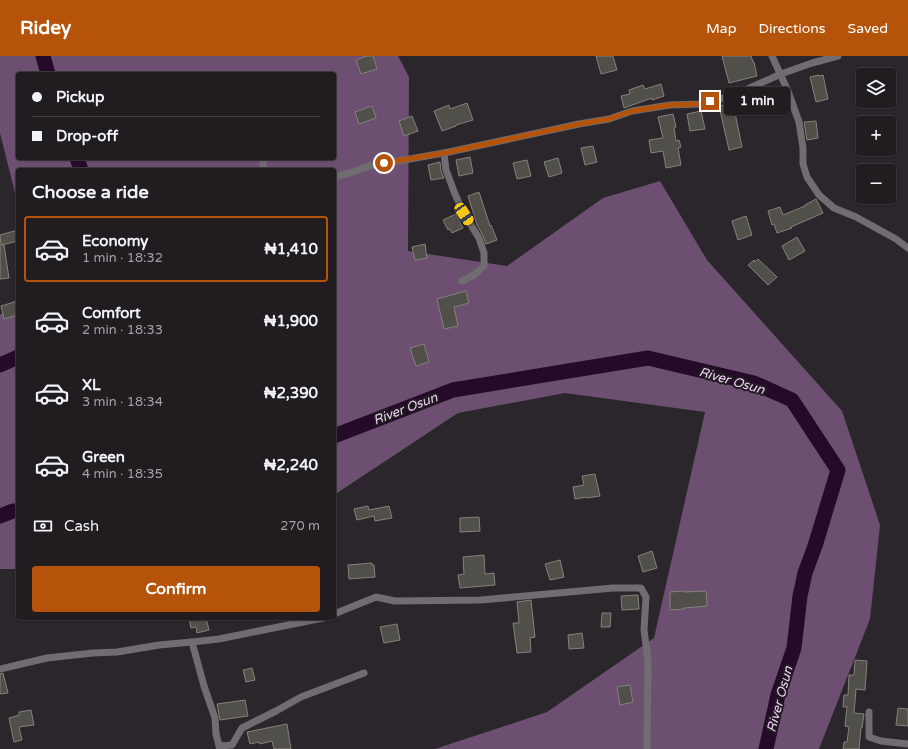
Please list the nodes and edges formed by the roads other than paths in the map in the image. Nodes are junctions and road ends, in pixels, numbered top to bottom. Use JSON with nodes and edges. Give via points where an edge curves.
{"nodes":[{"id":1,"x":772,"y":56,"type":"edge"},
{"id":2,"x":838,"y":56,"type":"edge"},
{"id":3,"x":781,"y":74,"type":"junction"},
{"id":4,"x":444,"y":153,"type":"junction"},
{"id":5,"x":336,"y":176,"type":"edge"},
{"id":6,"x":908,"y":248,"type":"edge"},
{"id":7,"x":462,"y":281,"type":"dead end"},
{"id":8,"x":336,"y":613,"type":"edge"},
{"id":9,"x":313,"y":620,"type":"edge"},
{"id":10,"x":192,"y":642,"type":"junction"},
{"id":11,"x":0,"y":669,"type":"edge"},
{"id":12,"x":364,"y":673,"type":"dead end"},
{"id":13,"x":869,"y":712,"type":"dead end"},
{"id":14,"x":908,"y":744,"type":"edge"},
{"id":15,"x":220,"y":748,"type":"edge"},
{"id":16,"x":647,"y":749,"type":"edge"}],
"edges":[{"from":1,"to":3,"type":"street"},
{"from":2,"to":3,"type":"street"},
{"from":3,"to":4,"type":"street","via":[[732,96],[699,104],[670,105],[632,111],[609,119]]},
{"from":3,"to":6,"type":"street","via":[[799,122],[803,164],[807,177],[819,195],[834,208],[856,217]]},
{"from":4,"to":5,"type":"street","via":[[369,166]]},
{"from":4,"to":7,"type":"street","via":[[446,170],[455,194],[479,238],[484,253],[484,266]]},
{"from":8,"to":16,"type":"street","via":[[376,597],[395,601],[481,600],[613,588],[641,588],[646,597],[644,630],[648,661]]},
{"from":9,"to":10,"type":"street"},
{"from":10,"to":11,"type":"street","via":[[47,658]]},
{"from":10,"to":15,"type":"street","via":[[215,718]]},
{"from":12,"to":15,"type":"street","via":[[301,697],[242,728],[232,745]]},
{"from":13,"to":14,"type":"street","via":[[869,737]]}]}
